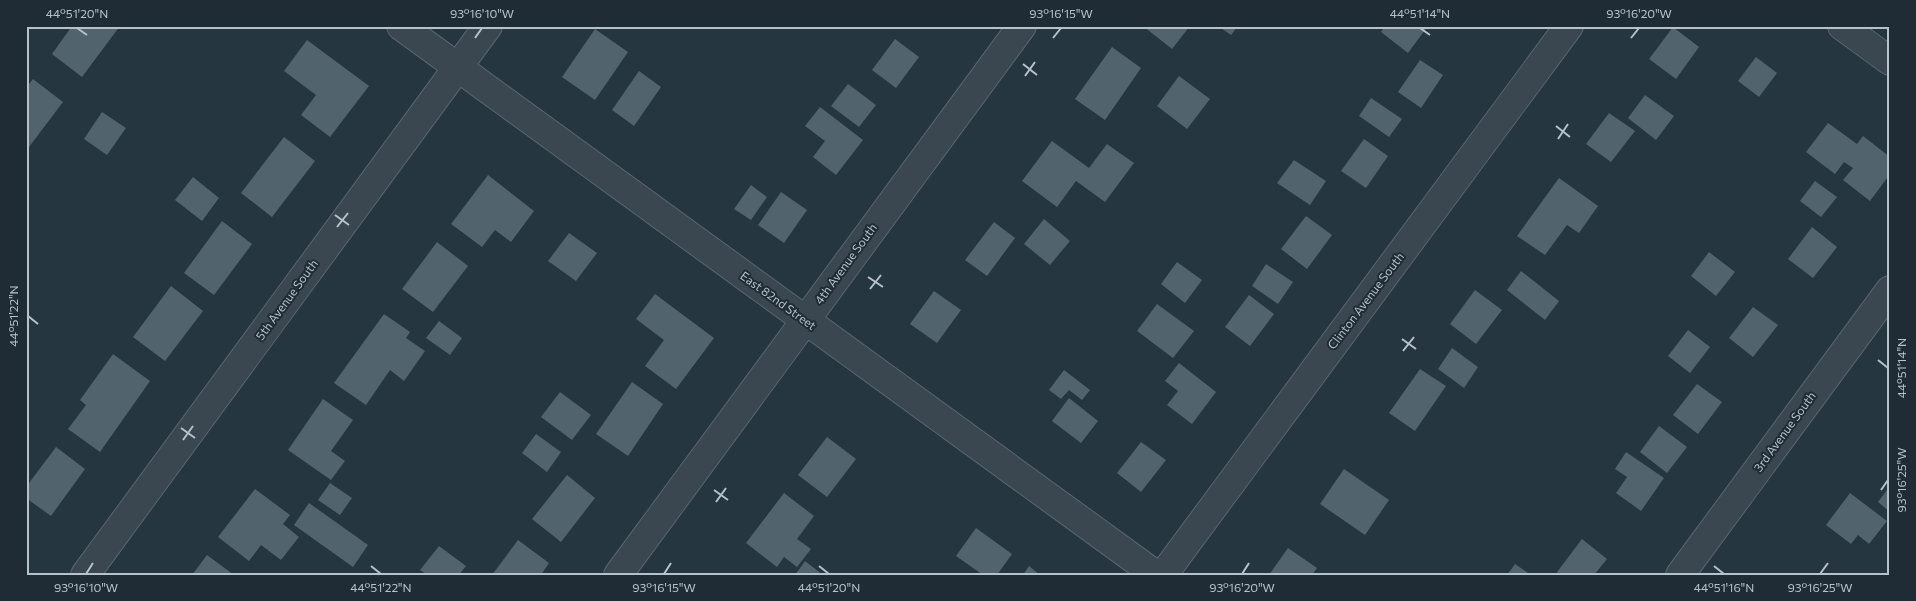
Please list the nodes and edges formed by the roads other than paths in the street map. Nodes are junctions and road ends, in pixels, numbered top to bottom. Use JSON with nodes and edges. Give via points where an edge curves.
{"nodes":[{"id":1,"x":401,"y":26,"type":"edge"},
{"id":2,"x":488,"y":26,"type":"edge"},
{"id":3,"x":1022,"y":26,"type":"edge"},
{"id":4,"x":1569,"y":26,"type":"edge"},
{"id":5,"x":1842,"y":26,"type":"edge"},
{"id":6,"x":1890,"y":61,"type":"edge"},
{"id":7,"x":458,"y":68,"type":"junction"},
{"id":8,"x":1890,"y":290,"type":"edge"},
{"id":9,"x":805,"y":320,"type":"junction"},
{"id":10,"x":85,"y":575,"type":"edge"},
{"id":11,"x":618,"y":575,"type":"edge"},
{"id":12,"x":1156,"y":575,"type":"edge"},
{"id":13,"x":1163,"y":575,"type":"edge"},
{"id":14,"x":1680,"y":575,"type":"edge"}],
"edges":[{"from":1,"to":7,"type":"street","name":"East 82nd Street"},
{"from":2,"to":7,"type":"street","name":"5th Avenue South"},
{"from":3,"to":9,"type":"street","name":"4th Avenue South"},
{"from":4,"to":13,"type":"street","name":"Clinton Avenue South"},
{"from":5,"to":6,"type":"street"},
{"from":7,"to":9,"type":"street","name":"East 82nd Street"},
{"from":7,"to":10,"type":"street","name":"5th Avenue South"},
{"from":8,"to":14,"type":"street","name":"3rd Avenue South"},
{"from":9,"to":11,"type":"street","name":"4th Avenue South"},
{"from":9,"to":12,"type":"street","name":"East 82nd Street"}]}
